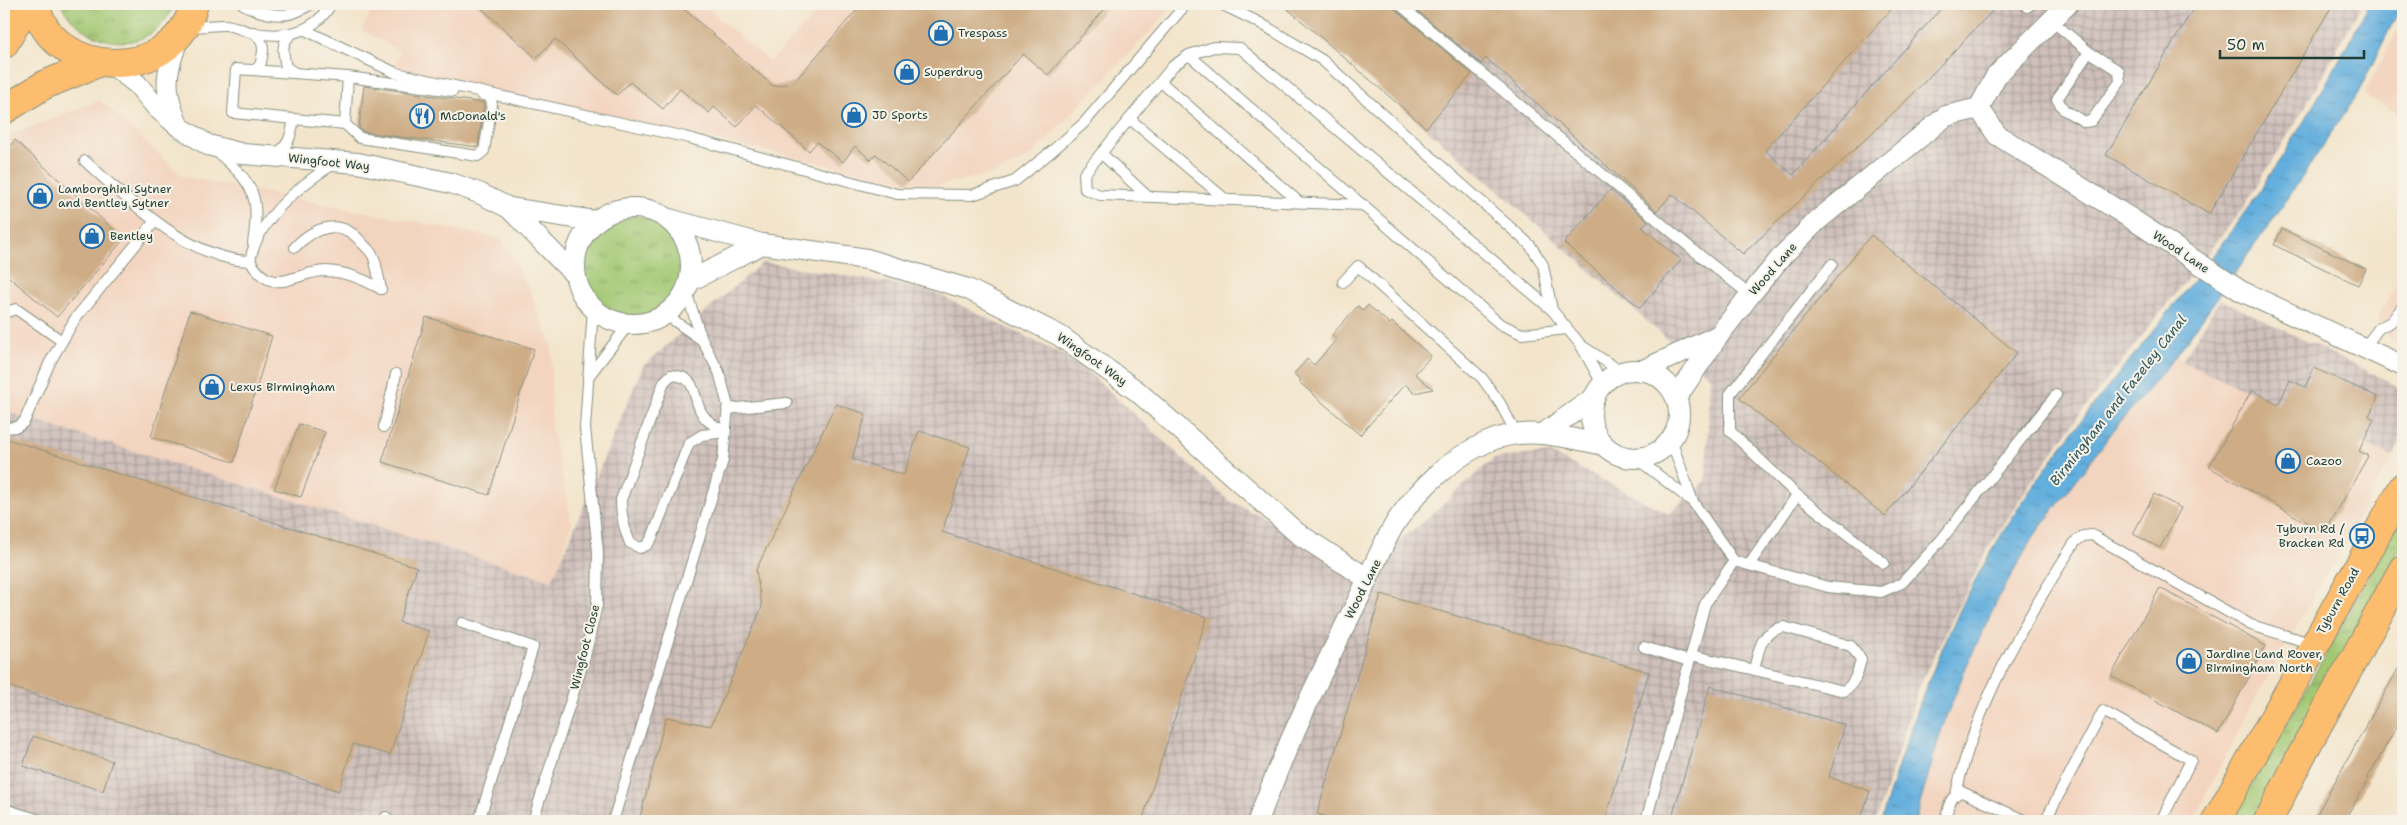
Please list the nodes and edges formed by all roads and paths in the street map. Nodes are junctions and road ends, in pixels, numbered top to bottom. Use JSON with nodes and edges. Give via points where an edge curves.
{"nodes":[{"id":1,"x":25,"y":4,"type":"edge"},
{"id":2,"x":35,"y":4,"type":"edge"},
{"id":3,"x":243,"y":4,"type":"edge"},
{"id":4,"x":311,"y":4,"type":"edge"},
{"id":5,"x":331,"y":4,"type":"edge"},
{"id":6,"x":1186,"y":4,"type":"edge"},
{"id":7,"x":1221,"y":4,"type":"edge"},
{"id":8,"x":1399,"y":4,"type":"edge"},
{"id":9,"x":2059,"y":9,"type":"edge"},
{"id":10,"x":186,"y":22,"type":"edge"},
{"id":11,"x":305,"y":30,"type":"junction"},
{"id":12,"x":253,"y":32,"type":"junction"},
{"id":13,"x":293,"y":34,"type":"junction"},
{"id":14,"x":4,"y":44,"type":"edge"},
{"id":15,"x":2089,"y":52,"type":"junction"},
{"id":16,"x":1189,"y":55,"type":"junction"},
{"id":17,"x":105,"y":62,"type":"junction"},
{"id":18,"x":254,"y":70,"type":"junction"},
{"id":19,"x":296,"y":73,"type":"junction"},
{"id":20,"x":348,"y":77,"type":"junction"},
{"id":21,"x":1160,"y":82,"type":"junction"},
{"id":22,"x":1979,"y":108,"type":"junction"},
{"id":23,"x":4,"y":110,"type":"edge"},
{"id":24,"x":294,"y":119,"type":"junction"},
{"id":25,"x":1130,"y":119,"type":"junction"},
{"id":26,"x":345,"y":124,"type":"junction"},
{"id":27,"x":178,"y":126,"type":"junction"},
{"id":28,"x":208,"y":145,"type":"junction"},
{"id":29,"x":1101,"y":153,"type":"junction"},
{"id":30,"x":270,"y":156,"type":"junction"},
{"id":31,"x":85,"y":161,"type":"dead end"},
{"id":32,"x":336,"y":162,"type":"junction"},
{"id":33,"x":1147,"y":196,"type":"junction"},
{"id":34,"x":1224,"y":198,"type":"junction"},
{"id":35,"x":1299,"y":202,"type":"junction"},
{"id":36,"x":1364,"y":205,"type":"junction"},
{"id":37,"x":509,"y":208,"type":"junction"},
{"id":38,"x":669,"y":219,"type":"junction"},
{"id":39,"x":155,"y":221,"type":"junction"},
{"id":40,"x":595,"y":221,"type":"junction"},
{"id":41,"x":762,"y":244,"type":"junction"},
{"id":42,"x":253,"y":246,"type":"junction"},
{"id":43,"x":295,"y":247,"type":"dead end"},
{"id":44,"x":250,"y":261,"type":"junction"},
{"id":45,"x":1832,"y":264,"type":"dead end"},
{"id":46,"x":575,"y":275,"type":"junction"},
{"id":47,"x":1343,"y":282,"type":"dead end"},
{"id":48,"x":688,"y":286,"type":"junction"},
{"id":49,"x":1750,"y":295,"type":"junction"},
{"id":50,"x":2403,"y":306,"type":"edge"},
{"id":51,"x":592,"y":308,"type":"junction"},
{"id":52,"x":1552,"y":310,"type":"junction"},
{"id":53,"x":4,"y":313,"type":"edge"},
{"id":54,"x":666,"y":315,"type":"junction"},
{"id":55,"x":628,"y":324,"type":"junction"},
{"id":56,"x":1567,"y":330,"type":"junction"},
{"id":57,"x":1719,"y":335,"type":"junction"},
{"id":58,"x":702,"y":340,"type":"junction"},
{"id":59,"x":62,"y":342,"type":"junction"},
{"id":60,"x":1580,"y":344,"type":"junction"},
{"id":61,"x":2364,"y":348,"type":"junction"},
{"id":62,"x":2403,"y":366,"type":"edge"},
{"id":63,"x":1632,"y":372,"type":"junction"},
{"id":64,"x":396,"y":374,"type":"dead end"},
{"id":65,"x":588,"y":377,"type":"junction"},
{"id":66,"x":1599,"y":391,"type":"junction"},
{"id":67,"x":2056,"y":395,"type":"dead end"},
{"id":68,"x":1676,"y":398,"type":"junction"},
{"id":69,"x":787,"y":403,"type":"dead end"},
{"id":70,"x":727,"y":409,"type":"junction"},
{"id":71,"x":384,"y":427,"type":"dead end"},
{"id":72,"x":4,"y":428,"type":"edge"},
{"id":73,"x":725,"y":432,"type":"junction"},
{"id":74,"x":1544,"y":433,"type":"junction"},
{"id":75,"x":1516,"y":434,"type":"junction"},
{"id":76,"x":1671,"y":440,"type":"junction"},
{"id":77,"x":1604,"y":445,"type":"junction"},
{"id":78,"x":1636,"y":458,"type":"junction"},
{"id":79,"x":2403,"y":487,"type":"edge"},
{"id":80,"x":1797,"y":495,"type":"junction"},
{"id":81,"x":1693,"y":502,"type":"junction"},
{"id":82,"x":1734,"y":561,"type":"junction"},
{"id":83,"x":1884,"y":563,"type":"dead end"},
{"id":84,"x":1749,"y":565,"type":"junction"},
{"id":85,"x":2403,"y":569,"type":"edge"},
{"id":86,"x":1368,"y":580,"type":"junction"},
{"id":87,"x":462,"y":623,"type":"dead end"},
{"id":88,"x":2314,"y":644,"type":"junction"},
{"id":89,"x":1644,"y":647,"type":"dead end"},
{"id":90,"x":1690,"y":658,"type":"junction"},
{"id":91,"x":1754,"y":670,"type":"junction"},
{"id":92,"x":1956,"y":794,"type":"junction"},
{"id":93,"x":4,"y":809,"type":"edge"},
{"id":94,"x":43,"y":821,"type":"edge"},
{"id":95,"x":479,"y":821,"type":"edge"},
{"id":96,"x":533,"y":821,"type":"edge"},
{"id":97,"x":613,"y":821,"type":"edge"},
{"id":98,"x":1258,"y":821,"type":"edge"},
{"id":99,"x":1646,"y":821,"type":"edge"},
{"id":100,"x":1945,"y":821,"type":"edge"},
{"id":101,"x":2032,"y":821,"type":"edge"},
{"id":102,"x":2045,"y":821,"type":"edge"},
{"id":103,"x":2161,"y":821,"type":"edge"},
{"id":104,"x":2216,"y":821,"type":"edge"},
{"id":105,"x":2268,"y":821,"type":"edge"}],
"edges":[{"from":1,"to":14,"type":"main road"},
{"from":2,"to":17,"type":"main road","via":[[46,27],[65,47]]},
{"from":3,"to":4,"type":"lane","via":[[270,14],[293,14]]},
{"from":5,"to":11,"type":"lane"},
{"from":6,"to":11,"type":"lane","via":[[1084,123],[1015,181],[972,195],[897,194],[685,137],[396,73]]},
{"from":7,"to":52,"type":"lane","via":[[1322,60],[1530,245],[1543,265]]},
{"from":8,"to":49,"type":"lane"},
{"from":9,"to":15,"type":"lane"},
{"from":9,"to":22,"type":"street","via":[[1996,76]]},
{"from":10,"to":12,"type":"lane","via":[[225,25]]},
{"from":10,"to":17,"type":"main road","via":[[155,54],[127,63]]},
{"from":10,"to":27,"type":"street","via":[[167,70],[169,102]]},
{"from":11,"to":13,"type":"lane"},
{"from":12,"to":13,"type":"lane"},
{"from":12,"to":18,"type":"lane","via":[[264,46],[260,66]]},
{"from":13,"to":19,"type":"lane","via":[[283,45],[283,52],[286,67]]},
{"from":15,"to":15,"type":"lane","via":[[2119,71],[2120,82],[2092,121],[2084,122],[2064,110],[2057,99]]},
{"from":16,"to":21,"type":"lane","via":[[1173,66]]},
{"from":16,"to":36,"type":"lane"},
{"from":16,"to":52,"type":"lane","via":[[1214,47],[1240,48]]},
{"from":17,"to":23,"type":"main road","via":[[44,85]]},
{"from":17,"to":27,"type":"street","name":"Wingfoot Way","via":[[137,84]]},
{"from":18,"to":19,"type":"lane"},
{"from":18,"to":24,"type":"lane","via":[[236,69],[232,113]]},
{"from":19,"to":20,"type":"lane"},
{"from":20,"to":26,"type":"lane"},
{"from":20,"to":26,"type":"lane","via":[[482,95],[490,98],[492,104],[484,151],[478,156],[360,138]]},
{"from":21,"to":25,"type":"lane"},
{"from":21,"to":35,"type":"lane"},
{"from":22,"to":49,"type":"street","name":"Wood Lane","via":[[1946,116],[1818,220]]},
{"from":22,"to":61,"type":"street","name":"Wood Lane","via":[[1997,135],[2136,221],[2184,255],[2241,290]]},
{"from":24,"to":26,"type":"lane"},
{"from":24,"to":30,"type":"lane","via":[[286,147]]},
{"from":25,"to":29,"type":"lane"},
{"from":25,"to":34,"type":"lane"},
{"from":27,"to":28,"type":"street","name":"Wingfoot Way"},
{"from":28,"to":30,"type":"street","name":"Wingfoot Way","via":[[243,154]]},
{"from":28,"to":42,"type":"lane","via":[[233,166],[249,186],[257,213]]},
{"from":29,"to":33,"type":"lane"},
{"from":29,"to":33,"type":"lane","via":[[1084,174],[1085,189],[1100,195]]},
{"from":30,"to":32,"type":"street","name":"Wingfoot Way"},
{"from":31,"to":39,"type":"lane"},
{"from":32,"to":37,"type":"street","name":"Wingfoot Way","via":[[358,163],[451,183]]},
{"from":32,"to":42,"type":"lane","via":[[303,183],[282,204]]},
{"from":33,"to":34,"type":"lane"},
{"from":34,"to":35,"type":"lane"},
{"from":35,"to":36,"type":"lane"},
{"from":36,"to":56,"type":"lane","via":[[1500,324],[1522,334]]},
{"from":37,"to":40,"type":"street","name":"Wingfoot Way"},
{"from":37,"to":46,"type":"street","name":"Wingfoot Way"},
{"from":38,"to":40,"type":"street","via":[[651,210],[632,207],[612,211]]},
{"from":38,"to":41,"type":"street","name":"Wingfoot Way"},
{"from":38,"to":48,"type":"street","via":[[681,231],[689,247],[692,264]]},
{"from":39,"to":44,"type":"lane","via":[[215,254],[236,261]]},
{"from":39,"to":59,"type":"lane","via":[[75,319]]},
{"from":40,"to":46,"type":"street","via":[[582,236],[576,255]]},
{"from":41,"to":48,"type":"street"},
{"from":41,"to":86,"type":"street","name":"Wingfoot Way","via":[[867,259],[968,289],[1060,336],[1137,391],[1297,533]]},
{"from":42,"to":44,"type":"lane"},
{"from":43,"to":44,"type":"lane","via":[[306,235],[322,228],[341,228],[356,235],[374,256],[381,289],[366,280],[324,271],[284,282],[270,281],[258,274]]},
{"from":45,"to":80,"type":"lane","via":[[1730,394],[1730,432]]},
{"from":46,"to":51,"type":"street","via":[[581,293]]},
{"from":47,"to":75,"type":"lane","via":[[1358,266],[1482,378]]},
{"from":48,"to":54,"type":"street","via":[[678,304]]},
{"from":48,"to":58,"type":"lane"},
{"from":49,"to":57,"type":"street","name":"Wood Lane"},
{"from":50,"to":61,"type":"lane","via":[[2390,322],[2379,328]]},
{"from":51,"to":55,"type":"street","via":[[609,320]]},
{"from":51,"to":65,"type":"lane","name":"Wingfoot Close"},
{"from":52,"to":56,"type":"lane"},
{"from":53,"to":59,"type":"lane","via":[[16,309]]},
{"from":54,"to":55,"type":"street","via":[[648,323]]},
{"from":54,"to":58,"type":"lane"},
{"from":55,"to":65,"type":"lane"},
{"from":56,"to":60,"type":"lane"},
{"from":57,"to":63,"type":"street","name":"Wood Lane"},
{"from":57,"to":68,"type":"street","name":"Wood Lane"},
{"from":58,"to":70,"type":"lane","via":[[719,372]]},
{"from":59,"to":72,"type":"lane","via":[[24,422],[17,427]]},
{"from":60,"to":63,"type":"lane"},
{"from":60,"to":66,"type":"lane"},
{"from":61,"to":62,"type":"street","name":"Wood Lane"},
{"from":63,"to":66,"type":"street"},
{"from":63,"to":68,"type":"street","via":[[1656,376],[1668,385]]},
{"from":64,"to":71,"type":"lane"},
{"from":65,"to":96,"type":"lane","name":"Wingfoot Close","via":[[585,428],[598,552],[597,605],[585,656]]},
{"from":66,"to":74,"type":"street"},
{"from":66,"to":77,"type":"street","via":[[1592,410],[1592,422]]},
{"from":67,"to":84,"type":"lane","via":[[1941,540],[1902,583],[1882,592],[1828,587]]},
{"from":68,"to":76,"type":"street","via":[[1678,420]]},
{"from":69,"to":70,"type":"lane"},
{"from":70,"to":73,"type":"lane"},
{"from":73,"to":73,"type":"lane","via":[[702,414],[688,380],[671,375],[666,378],[621,500],[623,525],[630,544],[640,548],[652,538],[689,443],[694,438]]},
{"from":73,"to":97,"type":"lane","via":[[723,460]]},
{"from":74,"to":75,"type":"street","name":"Wood Lane"},
{"from":74,"to":77,"type":"street","name":"Wood Lane"},
{"from":75,"to":86,"type":"street","name":"Wood Lane","via":[[1486,442],[1460,457],[1426,486],[1398,520]]},
{"from":76,"to":78,"type":"street","via":[[1655,453]]},
{"from":76,"to":81,"type":"lane"},
{"from":77,"to":78,"type":"street","via":[[1619,455]]},
{"from":78,"to":81,"type":"lane"},
{"from":79,"to":88,"type":"main road","name":"Tyburn Road"},
{"from":80,"to":83,"type":"lane"},
{"from":80,"to":84,"type":"lane"},
{"from":81,"to":82,"type":"lane"},
{"from":82,"to":84,"type":"lane"},
{"from":82,"to":90,"type":"lane","via":[[1705,604]]},
{"from":85,"to":105,"type":"main road"},
{"from":86,"to":98,"type":"street","name":"Wood Lane","via":[[1320,675]]},
{"from":87,"to":95,"type":"lane","via":[[533,647]]},
{"from":88,"to":92,"type":"lane","via":[[2251,625],[2092,535],[2083,536],[2075,542],[2031,611],[1980,718],[1962,766]]},
{"from":88,"to":104,"type":"main road","name":"Tyburn Road"},
{"from":89,"to":90,"type":"lane"},
{"from":90,"to":91,"type":"lane"},
{"from":90,"to":99,"type":"lane"},
{"from":91,"to":91,"type":"lane","via":[[1844,691],[1857,675],[1861,659],[1851,646],[1784,627],[1772,629],[1765,636]]},
{"from":92,"to":100,"type":"lane"},
{"from":92,"to":101,"type":"lane","via":[[1962,792]]},
{"from":93,"to":94,"type":"lane"},
{"from":102,"to":103,"type":"lane","via":[[2103,711],[2191,760]]}]}
